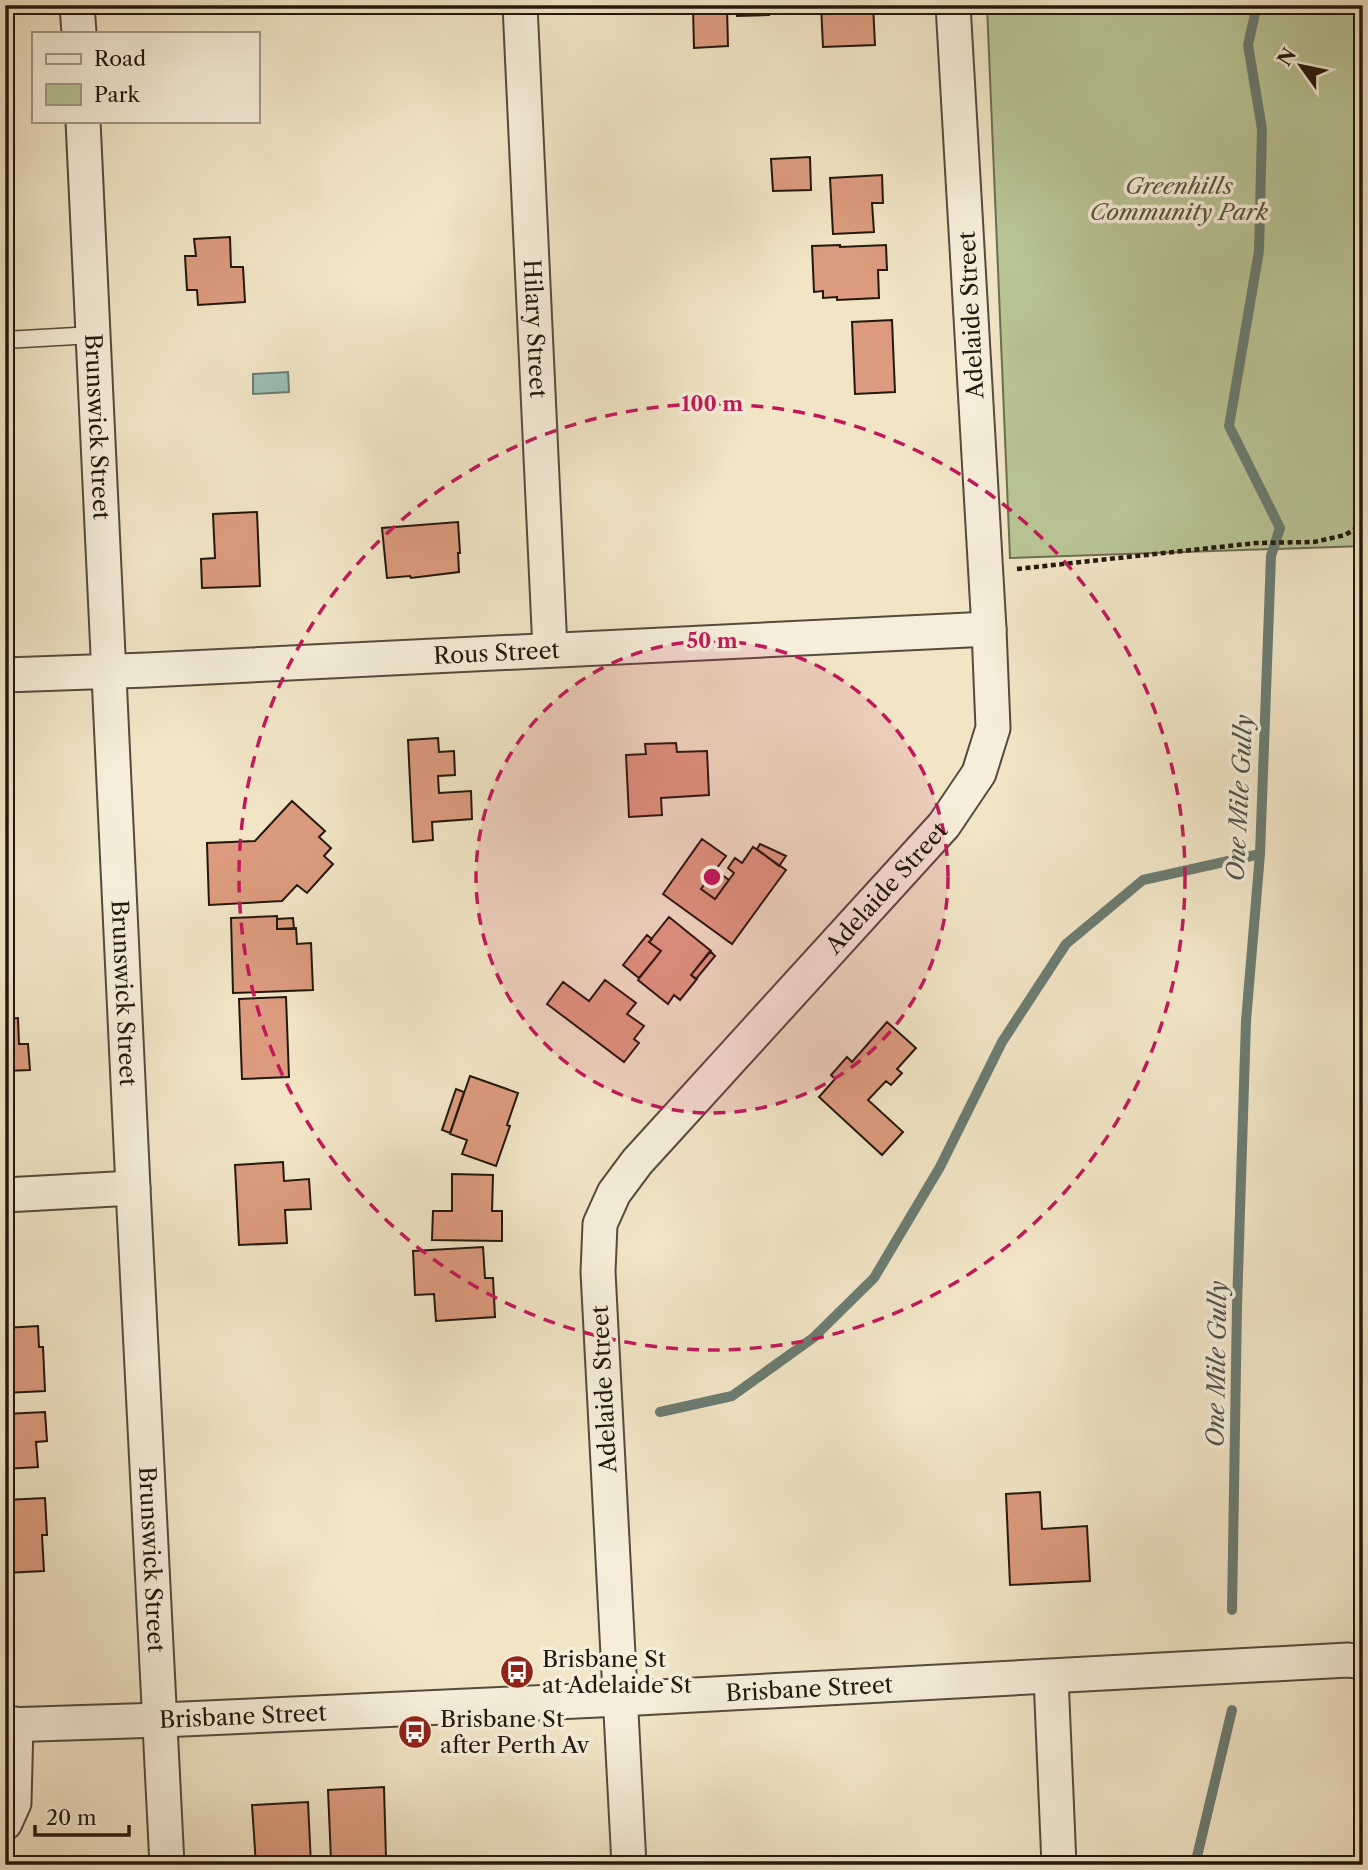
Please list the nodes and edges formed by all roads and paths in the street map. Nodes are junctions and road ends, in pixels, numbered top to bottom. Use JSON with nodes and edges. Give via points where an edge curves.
{"nodes":[{"id":1,"x":78,"y":5,"type":"edge"},
{"id":2,"x":520,"y":5,"type":"edge"},
{"id":3,"x":953,"y":5,"type":"edge"},
{"id":4,"x":79,"y":32,"type":"edge"},
{"id":5,"x":83,"y":122,"type":"edge"},
{"id":6,"x":93,"y":335,"type":"junction"},
{"id":7,"x":5,"y":340,"type":"edge"},
{"id":8,"x":1363,"y":524,"type":"edge"},
{"id":9,"x":985,"y":571,"type":"junction"},
{"id":10,"x":989,"y":629,"type":"junction"},
{"id":11,"x":550,"y":650,"type":"junction"},
{"id":12,"x":109,"y":671,"type":"junction"},
{"id":13,"x":5,"y":675,"type":"edge"},
{"id":14,"x":133,"y":1188,"type":"junction"},
{"id":15,"x":5,"y":1195,"type":"edge"},
{"id":16,"x":1363,"y":1662,"type":"edge"},
{"id":17,"x":1051,"y":1677,"type":"junction"},
{"id":18,"x":620,"y":1699,"type":"junction"},
{"id":19,"x":161,"y":1720,"type":"junction"},
{"id":20,"x":11,"y":1725,"type":"edge"},
{"id":21,"x":5,"y":1824,"type":"edge"},
{"id":22,"x":167,"y":1865,"type":"edge"},
{"id":23,"x":629,"y":1865,"type":"edge"},
{"id":24,"x":1059,"y":1865,"type":"edge"}],
"edges":[{"from":1,"to":4,"type":"street"},
{"from":2,"to":11,"type":"street","name":"Hilary Street"},
{"from":3,"to":9,"type":"street","name":"Adelaide Street"},
{"from":5,"to":6,"type":"street","name":"Brunswick Street"},
{"from":6,"to":7,"type":"lane"},
{"from":6,"to":12,"type":"street","name":"Brunswick Street"},
{"from":8,"to":9,"type":"path","via":[[1345,535],[1314,541]]},
{"from":9,"to":10,"type":"street","name":"Adelaide Street"},
{"from":10,"to":11,"type":"street","name":"Rous Street"},
{"from":10,"to":18,"type":"street","name":"Adelaide Street","via":[[993,728],[979,773],[944,825],[638,1162],[614,1193],[600,1224],[598,1272]]},
{"from":11,"to":12,"type":"street","name":"Rous Street"},
{"from":12,"to":13,"type":"street","name":"Rous Street"},
{"from":12,"to":14,"type":"street","name":"Brunswick Street"},
{"from":14,"to":15,"type":"street"},
{"from":14,"to":19,"type":"street","name":"Brunswick Street"},
{"from":16,"to":17,"type":"street","name":"Brisbane Street"},
{"from":17,"to":18,"type":"street","name":"Brisbane Street"},
{"from":17,"to":24,"type":"street"},
{"from":18,"to":19,"type":"street","name":"Brisbane Street"},
{"from":18,"to":23,"type":"street","name":"Adelaide Street"},
{"from":19,"to":20,"type":"street","name":"Brisbane Street"},
{"from":19,"to":22,"type":"street","name":"Brunswick Street"},
{"from":20,"to":21,"type":"street","via":[[14,1803]]}]}
